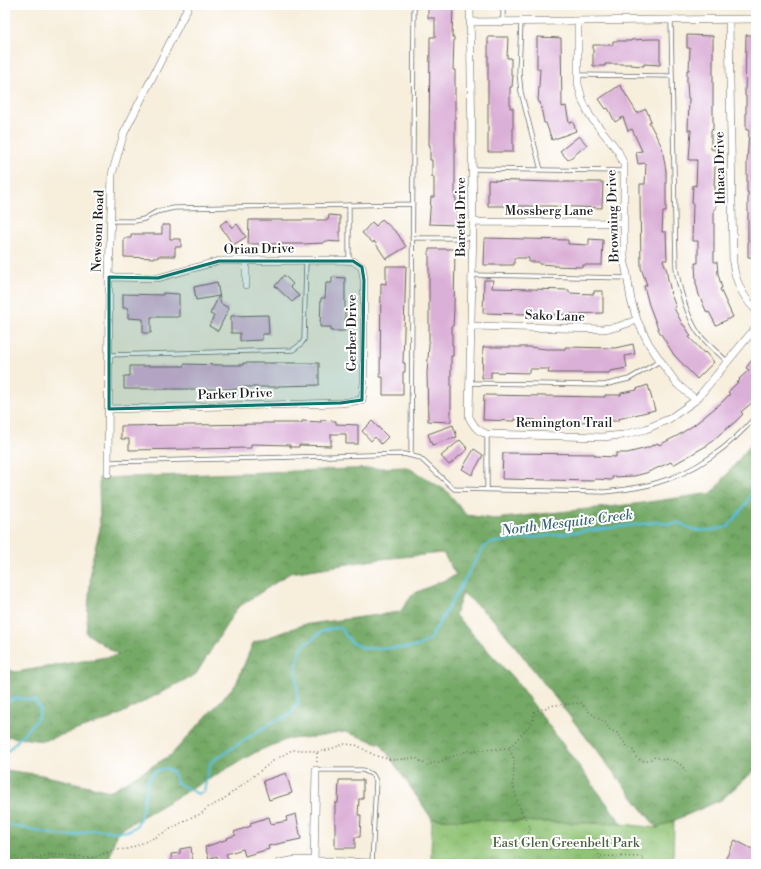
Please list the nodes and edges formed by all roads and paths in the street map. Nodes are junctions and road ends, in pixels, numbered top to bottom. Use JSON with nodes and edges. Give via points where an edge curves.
{"nodes":[{"id":1,"x":189,"y":5,"type":"edge"},
{"id":2,"x":415,"y":5,"type":"edge"},
{"id":3,"x":470,"y":5,"type":"edge"},
{"id":4,"x":503,"y":5,"type":"edge"},
{"id":5,"x":756,"y":19,"type":"edge"},
{"id":6,"x":729,"y":20,"type":"junction"},
{"id":7,"x":671,"y":21,"type":"junction"},
{"id":8,"x":470,"y":22,"type":"junction"},
{"id":9,"x":503,"y":22,"type":"junction"},
{"id":10,"x":521,"y":22,"type":"junction"},
{"id":11,"x":578,"y":22,"type":"junction"},
{"id":12,"x":578,"y":75,"type":"junction"},
{"id":13,"x":672,"y":76,"type":"junction"},
{"id":14,"x":473,"y":169,"type":"junction"},
{"id":15,"x":541,"y":170,"type":"junction"},
{"id":16,"x":624,"y":171,"type":"junction"},
{"id":17,"x":413,"y":204,"type":"junction"},
{"id":18,"x":349,"y":205,"type":"junction"},
{"id":19,"x":111,"y":221,"type":"junction"},
{"id":20,"x":473,"y":222,"type":"junction"},
{"id":21,"x":624,"y":223,"type":"junction"},
{"id":22,"x":412,"y":238,"type":"junction"},
{"id":23,"x":473,"y":238,"type":"junction"},
{"id":24,"x":306,"y":260,"type":"junction"},
{"id":25,"x":246,"y":261,"type":"junction"},
{"id":26,"x":349,"y":261,"type":"junction"},
{"id":27,"x":362,"y":267,"type":"joint"},
{"id":28,"x":472,"y":275,"type":"junction"},
{"id":29,"x":109,"y":277,"type":"junction"},
{"id":30,"x":628,"y":278,"type":"junction"},
{"id":31,"x":246,"y":285,"type":"dead end"},
{"id":32,"x":756,"y":310,"type":"edge"},
{"id":33,"x":637,"y":320,"type":"junction"},
{"id":34,"x":471,"y":326,"type":"junction"},
{"id":35,"x":756,"y":327,"type":"edge"},
{"id":36,"x":109,"y":355,"type":"junction"},
{"id":37,"x":660,"y":361,"type":"junction"},
{"id":38,"x":728,"y":362,"type":"junction"},
{"id":39,"x":469,"y":383,"type":"junction"},
{"id":40,"x":362,"y":400,"type":"joint"},
{"id":41,"x":696,"y":400,"type":"junction"},
{"id":42,"x":109,"y":409,"type":"junction"},
{"id":43,"x":756,"y":416,"type":"edge"},
{"id":44,"x":474,"y":427,"type":"joint"},
{"id":45,"x":487,"y":434,"type":"junction"},
{"id":46,"x":411,"y":455,"type":"junction"},
{"id":47,"x":109,"y":462,"type":"junction"},
{"id":48,"x":108,"y":474,"type":"dead end"},
{"id":49,"x":487,"y":490,"type":"junction"},
{"id":50,"x":508,"y":748,"type":"junction"},
{"id":51,"x":317,"y":752,"type":"junction"},
{"id":52,"x":316,"y":770,"type":"junction"},
{"id":53,"x":687,"y":773,"type":"dead end"},
{"id":54,"x":599,"y":856,"type":"junction"},
{"id":55,"x":5,"y":860,"type":"edge"},
{"id":56,"x":314,"y":863,"type":"edge"},
{"id":57,"x":280,"y":864,"type":"edge"},
{"id":58,"x":372,"y":864,"type":"edge"},
{"id":59,"x":599,"y":864,"type":"edge"},
{"id":60,"x":644,"y":864,"type":"edge"}],
"edges":[{"from":1,"to":19,"type":"street","name":"Newsom Road","via":[[124,133],[112,174]]},
{"from":2,"to":17,"type":"lane"},
{"from":3,"to":8,"type":"street","name":"Baretta Drive"},
{"from":4,"to":9,"type":"lane"},
{"from":5,"to":6,"type":"street"},
{"from":6,"to":7,"type":"street"},
{"from":6,"to":32,"type":"street","name":"Ithaca Drive","via":[[734,275],[739,287]]},
{"from":7,"to":11,"type":"street"},
{"from":7,"to":13,"type":"lane"},
{"from":8,"to":9,"type":"street"},
{"from":8,"to":14,"type":"street","name":"Baretta Drive"},
{"from":9,"to":10,"type":"street"},
{"from":10,"to":11,"type":"street"},
{"from":10,"to":15,"type":"lane","via":[[521,92]]},
{"from":11,"to":12,"type":"street","name":"Browning Drive"},
{"from":12,"to":13,"type":"lane"},
{"from":12,"to":16,"type":"street","name":"Browning Drive","via":[[583,102],[590,116],[618,151]]},
{"from":13,"to":38,"type":"lane","via":[[677,281],[687,310],[699,333]]},
{"from":14,"to":15,"type":"lane"},
{"from":14,"to":20,"type":"street","name":"Baretta Drive"},
{"from":15,"to":16,"type":"lane"},
{"from":16,"to":21,"type":"street","name":"Browning Drive"},
{"from":17,"to":18,"type":"lane"},
{"from":17,"to":22,"type":"lane"},
{"from":18,"to":19,"type":"lane","via":[[174,208],[135,221]]},
{"from":18,"to":26,"type":"lane"},
{"from":19,"to":29,"type":"street","name":"Newsom Road"},
{"from":20,"to":21,"type":"street","name":"Mossberg Lane"},
{"from":20,"to":23,"type":"street","name":"Baretta Drive"},
{"from":21,"to":30,"type":"street","name":"Browning Drive","via":[[624,257]]},
{"from":22,"to":23,"type":"lane"},
{"from":22,"to":46,"type":"lane"},
{"from":23,"to":28,"type":"street","name":"Baretta Drive"},
{"from":24,"to":25,"type":"street","name":"Orian Drive"},
{"from":24,"to":26,"type":"street","name":"Orian Drive"},
{"from":24,"to":36,"type":"lane","via":[[304,340],[293,350]]},
{"from":25,"to":29,"type":"street","name":"Orian Drive","via":[[220,261],[158,278]]},
{"from":25,"to":31,"type":"street"},
{"from":26,"to":27,"type":"street","name":"Orian Drive"},
{"from":27,"to":40,"type":"street","name":"Gerber Drive"},
{"from":28,"to":30,"type":"lane"},
{"from":28,"to":34,"type":"street","name":"Baretta Drive"},
{"from":29,"to":36,"type":"street","name":"Newsom Road"},
{"from":30,"to":33,"type":"street","name":"Browning Drive"},
{"from":33,"to":34,"type":"street","name":"Sako Lane","via":[[602,329]]},
{"from":33,"to":37,"type":"street","name":"Browning Drive"},
{"from":34,"to":39,"type":"street","name":"Baretta Drive"},
{"from":35,"to":38,"type":"street","name":"Remington Trail"},
{"from":36,"to":42,"type":"street","name":"Newsom Road"},
{"from":37,"to":39,"type":"lane","via":[[630,379],[604,385]]},
{"from":37,"to":41,"type":"street","name":"Browning Drive","via":[[677,384]]},
{"from":38,"to":41,"type":"street","name":"Remington Trail"},
{"from":39,"to":44,"type":"street","name":"Baretta Drive","via":[[469,417]]},
{"from":40,"to":42,"type":"street","name":"Parker Drive","via":[[341,403]]},
{"from":41,"to":45,"type":"street","name":"Remington Trail","via":[[669,419],[623,435],[602,437]]},
{"from":42,"to":47,"type":"street","name":"Newsom Road"},
{"from":43,"to":49,"type":"lane","via":[[711,457],[687,471],[657,483],[605,492]]},
{"from":44,"to":45,"type":"street","name":"Remington Trail"},
{"from":45,"to":49,"type":"lane"},
{"from":46,"to":47,"type":"lane"},
{"from":46,"to":49,"type":"lane","via":[[420,458],[454,489]]},
{"from":47,"to":48,"type":"street","name":"Newsom Road"},
{"from":50,"to":51,"type":"path","via":[[468,751],[426,765],[416,758],[398,760],[376,756],[356,745],[344,744]]},
{"from":50,"to":53,"type":"path","via":[[534,722],[534,712],[554,705],[582,703],[586,709],[606,723],[610,730],[617,733],[634,751],[636,757],[642,761],[654,757],[668,759],[679,763]]},
{"from":50,"to":54,"type":"path","via":[[514,759],[513,787],[521,811],[532,828],[528,839],[534,847],[544,850],[577,848],[598,851]]},
{"from":51,"to":52,"type":"path"},
{"from":51,"to":55,"type":"path","via":[[292,750],[260,770],[201,814],[128,849],[86,858],[51,854],[27,860]]},
{"from":52,"to":56,"type":"street"},
{"from":52,"to":58,"type":"lane","via":[[363,770],[373,775],[376,781]]},
{"from":54,"to":59,"type":"path"},
{"from":54,"to":60,"type":"path","via":[[643,857]]},
{"from":56,"to":57,"type":"street","via":[[296,861]]},
{"from":56,"to":58,"type":"street"}]}
